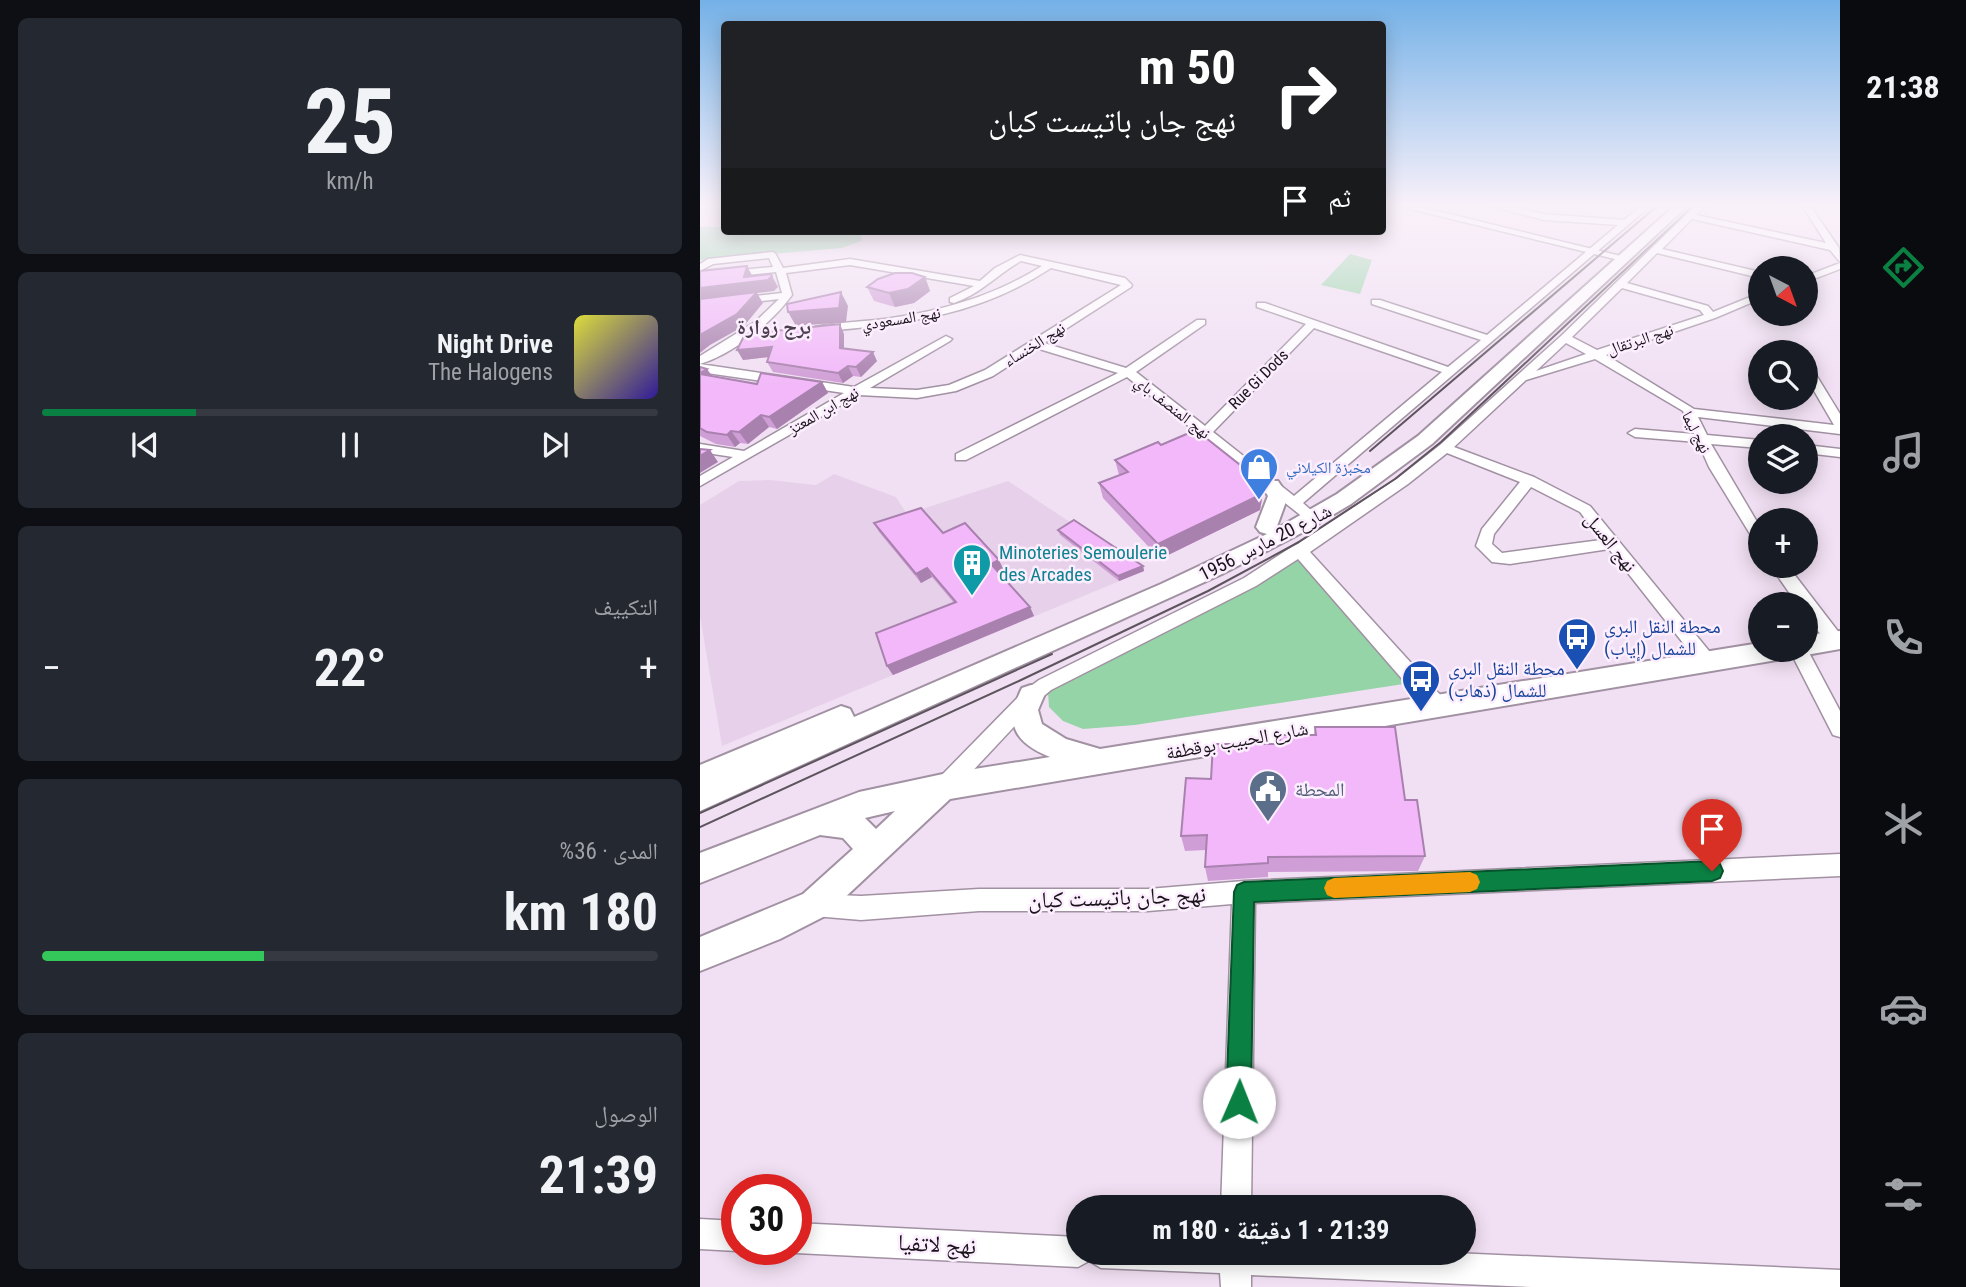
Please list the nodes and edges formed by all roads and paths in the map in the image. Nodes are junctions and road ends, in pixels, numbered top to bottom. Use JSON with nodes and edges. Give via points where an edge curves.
{"nodes":[{"id":1,"x":778,"y":267,"type":"edge"},
{"id":2,"x":806,"y":267,"type":"edge"},
{"id":3,"x":877,"y":267,"type":"edge"},
{"id":4,"x":1005,"y":267,"type":"edge"},
{"id":5,"x":1045,"y":267,"type":"edge"},
{"id":6,"x":1069,"y":267,"type":"edge"},
{"id":7,"x":1592,"y":267,"type":"edge"},
{"id":8,"x":1597,"y":267,"type":"edge"},
{"id":9,"x":1637,"y":267,"type":"edge"},
{"id":10,"x":1727,"y":267,"type":"edge"},
{"id":11,"x":1837,"y":267,"type":"edge"},
{"id":12,"x":780,"y":270,"type":"junction"},
{"id":13,"x":1748,"y":272,"type":"edge"},
{"id":14,"x":1818,"y":274,"type":"edge"},
{"id":15,"x":700,"y":277,"type":"edge"},
{"id":16,"x":1619,"y":284,"type":"junction"},
{"id":17,"x":979,"y":286,"type":"junction"},
{"id":18,"x":1002,"y":292,"type":"junction"},
{"id":19,"x":787,"y":295,"type":"junction"},
{"id":20,"x":954,"y":300,"type":"dead end"},
{"id":21,"x":1748,"y":301,"type":"edge"},
{"id":22,"x":1376,"y":302,"type":"dead end"},
{"id":23,"x":700,"y":305,"type":"edge"},
{"id":24,"x":1261,"y":305,"type":"dead end"},
{"id":25,"x":1711,"y":316,"type":"junction"},
{"id":26,"x":1201,"y":322,"type":"dead end"},
{"id":27,"x":1310,"y":326,"type":"dead end"},
{"id":28,"x":805,"y":330,"type":"edge"},
{"id":29,"x":766,"y":335,"type":"edge"},
{"id":30,"x":739,"y":337,"type":"junction"},
{"id":31,"x":1565,"y":338,"type":"junction"},
{"id":32,"x":1489,"y":339,"type":"junction"},
{"id":33,"x":946,"y":340,"type":"dead end"},
{"id":34,"x":1035,"y":344,"type":"junction"},
{"id":35,"x":1594,"y":354,"type":"junction"},
{"id":36,"x":700,"y":361,"type":"edge"},
{"id":37,"x":700,"y":368,"type":"edge"},
{"id":38,"x":1449,"y":371,"type":"junction"},
{"id":39,"x":1128,"y":372,"type":"junction"},
{"id":40,"x":1519,"y":381,"type":"junction"},
{"id":41,"x":1818,"y":389,"type":"edge"},
{"id":42,"x":856,"y":391,"type":"junction"},
{"id":43,"x":1691,"y":412,"type":"junction"},
{"id":44,"x":1840,"y":428,"type":"edge"},
{"id":45,"x":1206,"y":432,"type":"junction"},
{"id":46,"x":1635,"y":433,"type":"dead end"},
{"id":47,"x":1700,"y":437,"type":"junction"},
{"id":48,"x":1748,"y":443,"type":"edge"},
{"id":49,"x":700,"y":448,"type":"edge"},
{"id":50,"x":1444,"y":448,"type":"junction"},
{"id":51,"x":1818,"y":450,"type":"edge"},
{"id":52,"x":1840,"y":453,"type":"edge"},
{"id":53,"x":744,"y":455,"type":"junction"},
{"id":54,"x":961,"y":457,"type":"dead end"},
{"id":55,"x":1529,"y":481,"type":"junction"},
{"id":56,"x":700,"y":482,"type":"edge"},
{"id":57,"x":1271,"y":485,"type":"junction"},
{"id":58,"x":1303,"y":511,"type":"junction"},
{"id":59,"x":1748,"y":518,"type":"edge"},
{"id":60,"x":1268,"y":527,"type":"junction"},
{"id":61,"x":1613,"y":543,"type":"junction"},
{"id":62,"x":1300,"y":551,"type":"junction"},
{"id":63,"x":1818,"y":618,"type":"edge"},
{"id":64,"x":1838,"y":640,"type":"edge"},
{"id":65,"x":1818,"y":643,"type":"edge"},
{"id":66,"x":1748,"y":655,"type":"edge"},
{"id":67,"x":1707,"y":662,"type":"junction"},
{"id":68,"x":1804,"y":662,"type":"edge"},
{"id":69,"x":1031,"y":696,"type":"junction"},
{"id":70,"x":1436,"y":704,"type":"junction"},
{"id":71,"x":1840,"y":729,"type":"edge"},
{"id":72,"x":1117,"y":760,"type":"junction"},
{"id":73,"x":700,"y":778,"type":"edge"},
{"id":74,"x":944,"y":787,"type":"junction"},
{"id":75,"x":700,"y":798,"type":"edge"},
{"id":76,"x":793,"y":829,"type":"junction"},
{"id":77,"x":873,"y":849,"type":"junction"},
{"id":78,"x":1840,"y":865,"type":"edge"},
{"id":79,"x":700,"y":867,"type":"edge"},
{"id":80,"x":1244,"y":892,"type":"junction"},
{"id":81,"x":814,"y":905,"type":"junction"},
{"id":82,"x":700,"y":954,"type":"edge"},
{"id":83,"x":1236,"y":1195,"type":"edge"},
{"id":84,"x":700,"y":1234,"type":"edge"},
{"id":85,"x":721,"y":1235,"type":"edge"},
{"id":86,"x":812,"y":1239,"type":"edge"},
{"id":87,"x":1066,"y":1251,"type":"edge"},
{"id":88,"x":1216,"y":1265,"type":"edge"},
{"id":89,"x":1235,"y":1267,"type":"edge"},
{"id":90,"x":1840,"y":1285,"type":"edge"}],
"edges":[{"from":1,"to":12,"type":"street"},
{"from":2,"to":12,"type":"street"},
{"from":3,"to":17,"type":"street"},
{"from":4,"to":17,"type":"street"},
{"from":5,"to":18,"type":"street","name":"نهج المسعودي"},
{"from":6,"to":34,"type":"street","name":"نهج الخنساء","via":[[1127,285]]},
{"from":7,"to":32,"type":"street","name":"شارع 20 مارس 1956"},
{"from":8,"to":58,"type":"main road","name":"شارع 20 مارس 1956","via":[[1425,440],[1382,474]]},
{"from":9,"to":16,"type":"street","name":"شارع 20 مارس 1956"},
{"from":10,"to":13,"type":"street"},
{"from":11,"to":14,"type":"street"},
{"from":12,"to":15,"type":"street"},
{"from":12,"to":19,"type":"street"},
{"from":16,"to":25,"type":"street","via":[[1704,308]]},
{"from":16,"to":31,"type":"street","name":"شارع 20 مارس 1956"},
{"from":17,"to":18,"type":"street"},
{"from":17,"to":20,"type":"street"},
{"from":18,"to":28,"type":"street","name":"نهج المسعودي","via":[[924,317]]},
{"from":19,"to":23,"type":"street"},
{"from":19,"to":30,"type":"street"},
{"from":21,"to":25,"type":"street","name":"نهج البرتقال"},
{"from":22,"to":32,"type":"street"},
{"from":24,"to":38,"type":"street"},
{"from":25,"to":35,"type":"street","name":"نهج البرتقال"},
{"from":26,"to":39,"type":"street"},
{"from":27,"to":45,"type":"street","name":"Rue Gi Dods"},
{"from":29,"to":30,"type":"street"},
{"from":30,"to":36,"type":"street"},
{"from":31,"to":35,"type":"street","name":"نهج ليما"},
{"from":31,"to":40,"type":"street","name":"شارع 20 مارس 1956"},
{"from":32,"to":38,"type":"street","name":"شارع 20 مارس 1956"},
{"from":33,"to":42,"type":"street","name":"نهج ابن المعتز"},
{"from":34,"to":39,"type":"street","name":"نهج المنصف باي"},
{"from":34,"to":42,"type":"street","name":"نهج الخنساء","via":[[989,373],[952,388],[917,394]]},
{"from":35,"to":40,"type":"street","name":"نهج البرتقال"},
{"from":35,"to":43,"type":"street","name":"نهج ليما"},
{"from":37,"to":42,"type":"street","name":"نهج الخنساء"},
{"from":38,"to":58,"type":"street","name":"شارع 20 مارس 1956"},
{"from":39,"to":45,"type":"street","name":"نهج المنصف باي"},
{"from":39,"to":54,"type":"street"},
{"from":40,"to":50,"type":"street","name":"شارع 20 مارس 1956"},
{"from":41,"to":44,"type":"street"},
{"from":42,"to":53,"type":"street","name":"نهج ابن المعتز"},
{"from":43,"to":44,"type":"street"},
{"from":43,"to":47,"type":"street","name":"نهج ليما"},
{"from":45,"to":57,"type":"street","name":"نهج المنصف باي"},
{"from":46,"to":47,"type":"street"},
{"from":47,"to":48,"type":"street"},
{"from":47,"to":59,"type":"street","name":"نهج ليما"},
{"from":49,"to":53,"type":"street"},
{"from":50,"to":55,"type":"street","name":"نهج العسل"},
{"from":50,"to":62,"type":"street","name":"شارع 20 مارس 1956","via":[[1386,494]]},
{"from":51,"to":52,"type":"street"},
{"from":53,"to":56,"type":"street","name":"نهج ابن المعتز"},
{"from":55,"to":61,"type":"street","name":"نهج العسل","via":[[1577,503]]},
{"from":55,"to":61,"type":"street","via":[[1487,533],[1483,546],[1491,554],[1510,559]]},
{"from":57,"to":58,"type":"street","name":"نهج المنصف باي"},
{"from":57,"to":60,"type":"main road","via":[[1278,496]]},
{"from":58,"to":60,"type":"main road","name":"شارع 20 مارس 1956"},
{"from":58,"to":75,"type":"main road","name":"شارع 20 مارس 1956","via":[[1219,568]]},
{"from":60,"to":73,"type":"main road","name":"شارع 20 مارس 1956"},
{"from":61,"to":67,"type":"street","name":"نهج العسل"},
{"from":62,"to":69,"type":"street","name":"شارع 20 مارس 1956","via":[[1202,608],[1054,680]]},
{"from":62,"to":70,"type":"street"},
{"from":63,"to":64,"type":"street"},
{"from":64,"to":65,"type":"main road"},
{"from":66,"to":67,"type":"main road","name":"شارع الحبيب بوقطفة"},
{"from":67,"to":70,"type":"main road","name":"شارع الحبيب بوقطفة"},
{"from":68,"to":71,"type":"street"},
{"from":69,"to":72,"type":"main road","via":[[1024,718],[1034,735],[1056,748]]},
{"from":69,"to":74,"type":"street","name":"شارع 20 مارس 1956"},
{"from":70,"to":72,"type":"main road","name":"شارع الحبيب بوقطفة"},
{"from":72,"to":74,"type":"main road","name":"شارع الحبيب بوقطفة"},
{"from":72,"to":77,"type":"main road","via":[[1090,771],[945,800]]},
{"from":74,"to":76,"type":"main road","name":"شارع الحبيب بوقطفة","via":[[859,806]]},
{"from":74,"to":77,"type":"main road"},
{"from":76,"to":77,"type":"main road","via":[[839,822],[864,835]]},
{"from":76,"to":79,"type":"main road","name":"شارع الحبيب بوقطفة"},
{"from":77,"to":81,"type":"main road"},
{"from":78,"to":80,"type":"street","name":"نهج جان باتيست كبان"},
{"from":80,"to":81,"type":"street","name":"نهج جان باتيست كبان","via":[[1148,900],[979,900],[861,908]]},
{"from":80,"to":83,"type":"street"},
{"from":81,"to":82,"type":"main road"},
{"from":84,"to":85,"type":"street"},
{"from":86,"to":87,"type":"street","name":"نهج لاتفيا"},
{"from":88,"to":89,"type":"street"},
{"from":89,"to":90,"type":"street"}]}
